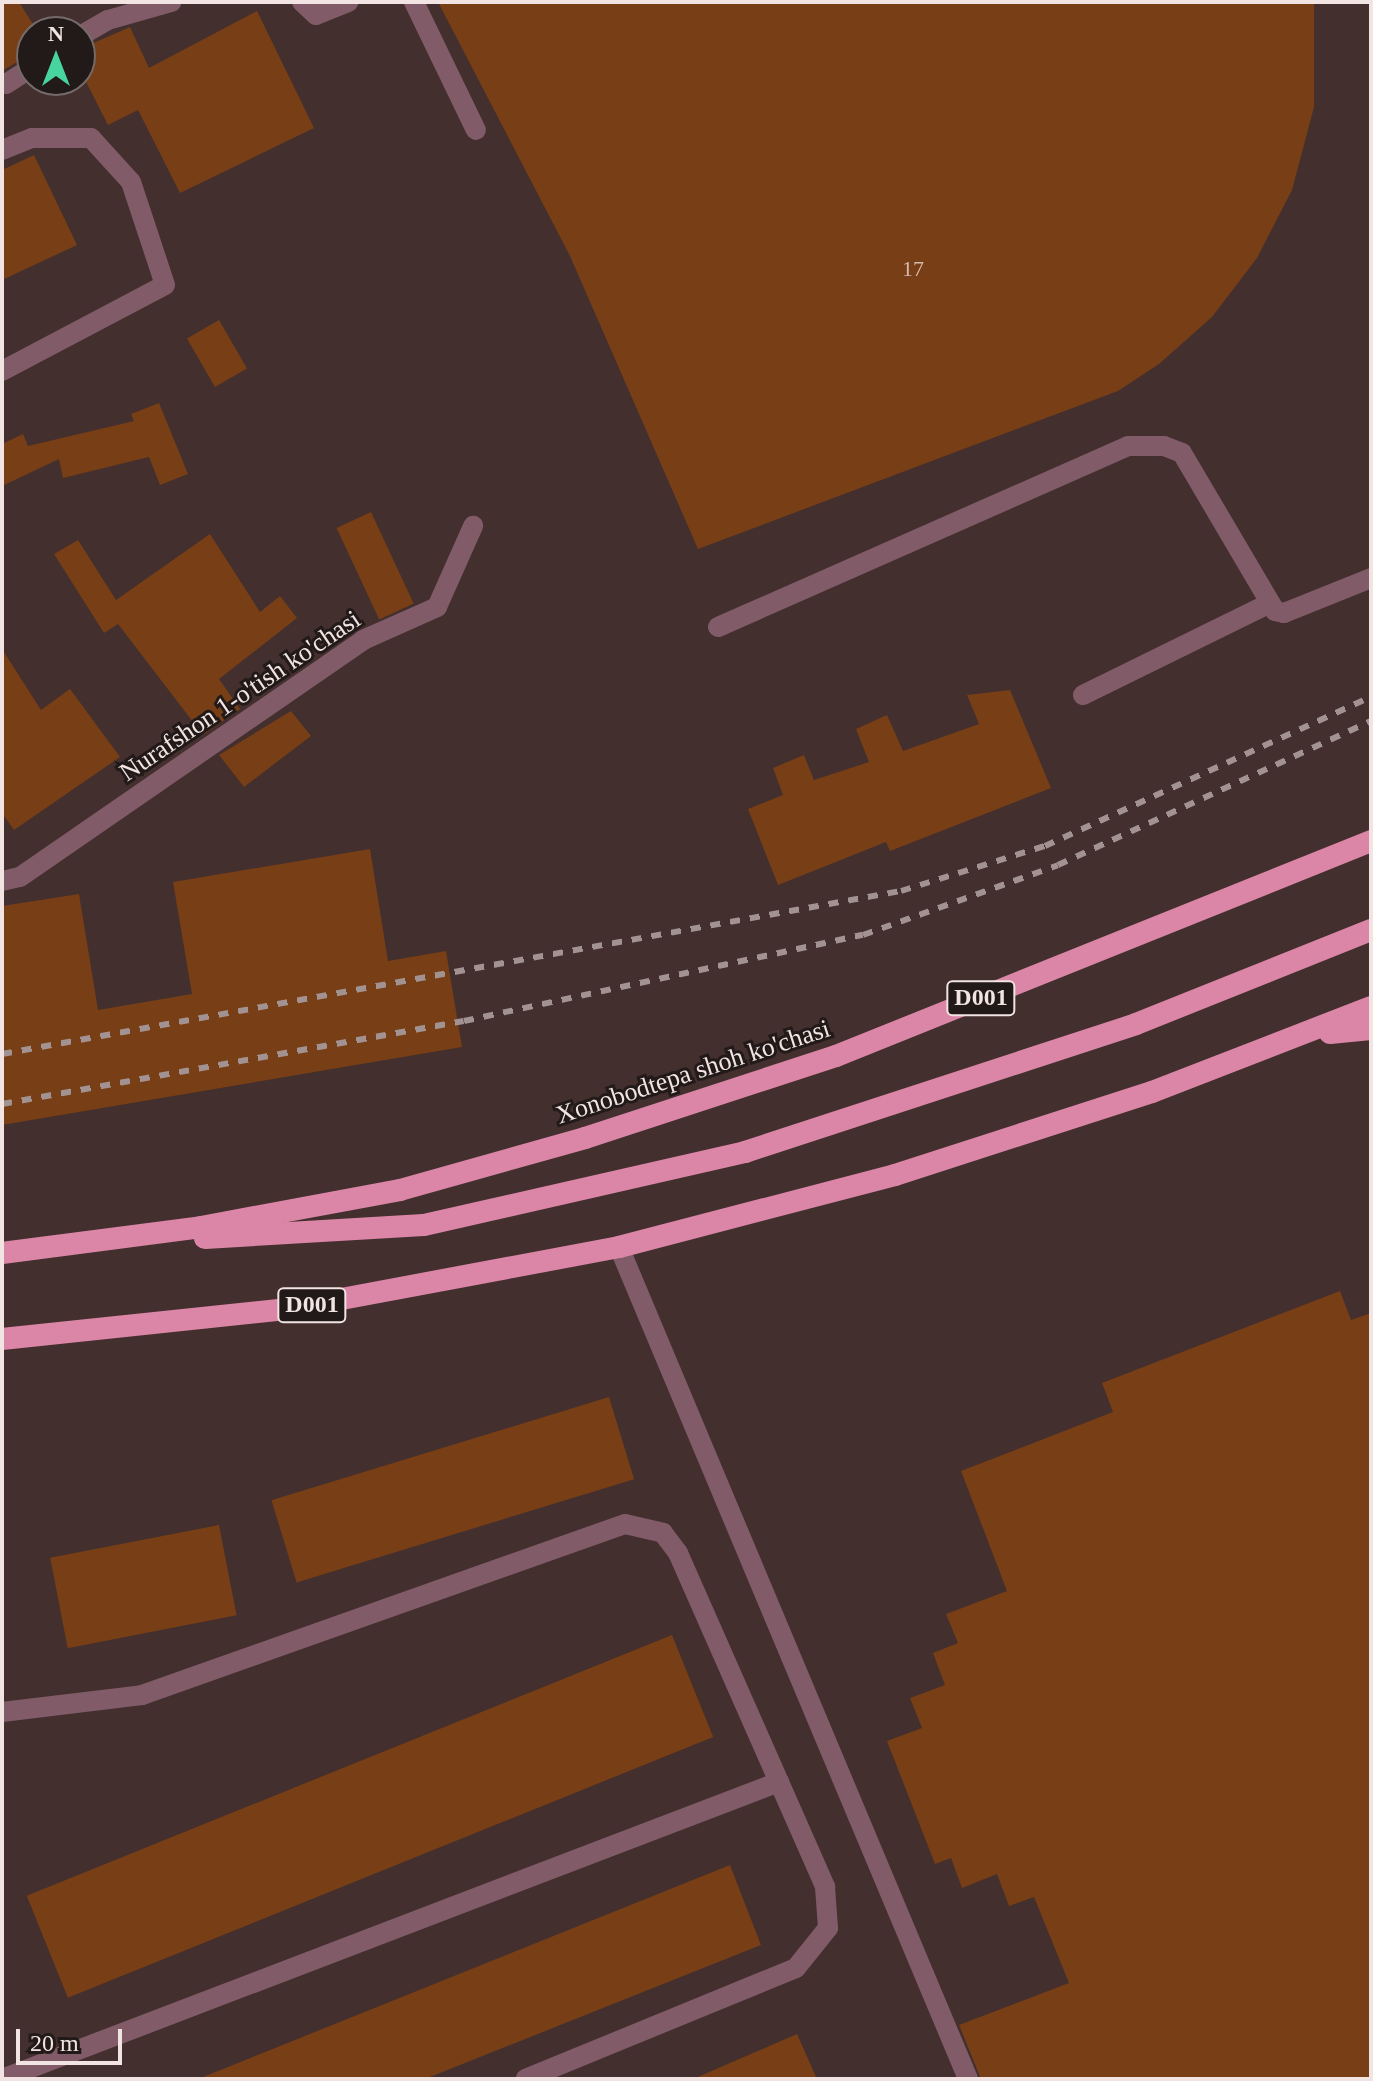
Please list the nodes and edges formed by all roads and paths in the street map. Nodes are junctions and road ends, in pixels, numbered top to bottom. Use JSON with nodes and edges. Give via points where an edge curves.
{"nodes":[{"id":1,"x":171,"y":2,"type":"edge"},
{"id":2,"x":302,"y":2,"type":"edge"},
{"id":3,"x":349,"y":2,"type":"edge"},
{"id":4,"x":414,"y":2,"type":"edge"},
{"id":5,"x":103,"y":11,"type":"edge"},
{"id":6,"x":16,"y":77,"type":"edge"},
{"id":7,"x":6,"y":84,"type":"dead end"},
{"id":8,"x":476,"y":130,"type":"dead end"},
{"id":9,"x":2,"y":150,"type":"edge"},
{"id":10,"x":2,"y":371,"type":"edge"},
{"id":11,"x":473,"y":526,"type":"dead end"},
{"id":12,"x":1371,"y":578,"type":"edge"},
{"id":13,"x":1266,"y":605,"type":"junction"},
{"id":14,"x":718,"y":627,"type":"dead end"},
{"id":15,"x":1083,"y":695,"type":"dead end"},
{"id":16,"x":1371,"y":841,"type":"edge"},
{"id":17,"x":2,"y":881,"type":"edge"},
{"id":18,"x":1371,"y":930,"type":"edge"},
{"id":19,"x":1371,"y":1007,"type":"edge"},
{"id":20,"x":1371,"y":1029,"type":"edge"},
{"id":21,"x":1263,"y":1052,"type":"junction"},
{"id":22,"x":64,"y":1247,"type":"junction"},
{"id":23,"x":619,"y":1247,"type":"junction"},
{"id":24,"x":2,"y":1253,"type":"edge"},
{"id":25,"x":2,"y":1339,"type":"edge"},
{"id":26,"x":2,"y":1712,"type":"edge"},
{"id":27,"x":779,"y":1782,"type":"junction"},
{"id":28,"x":2,"y":2079,"type":"edge"},
{"id":29,"x":526,"y":2079,"type":"edge"},
{"id":30,"x":968,"y":2079,"type":"edge"}],
"edges":[{"from":1,"to":5,"type":"street"},
{"from":2,"to":3,"type":"street","via":[[316,15]]},
{"from":4,"to":8,"type":"street"},
{"from":6,"to":7,"type":"street"},
{"from":9,"to":10,"type":"street","via":[[32,138],[91,138],[131,182],[165,285]]},
{"from":11,"to":17,"type":"street","name":"Nurafshon 1-o'tish ko'chasi","via":[[437,607],[363,640],[20,877]]},
{"from":12,"to":13,"type":"street","via":[[1284,613]]},
{"from":13,"to":14,"type":"street","via":[[1182,453],[1164,446],[1128,446]]},
{"from":13,"to":15,"type":"street"},
{"from":16,"to":22,"type":"highway","name":"Xonobodtepa shoh ko'chasi","number":"D001","via":[[712,1100],[400,1190]]},
{"from":18,"to":22,"type":"highway","via":[[1136,1024],[957,1086],[646,1176],[424,1225]]},
{"from":19,"to":21,"type":"highway","number":"D001"},
{"from":20,"to":21,"type":"highway","via":[[1339,1031]]},
{"from":21,"to":23,"type":"highway","number":"D001","via":[[895,1175]]},
{"from":22,"to":24,"type":"highway","name":"Xonobodtepa shoh ko'chasi","number":"D001"},
{"from":23,"to":25,"type":"highway","number":"D001","via":[[288,1309]]},
{"from":23,"to":30,"type":"street"},
{"from":26,"to":27,"type":"street","via":[[142,1695],[625,1524],[663,1533],[678,1553]]},
{"from":27,"to":28,"type":"street"},
{"from":27,"to":29,"type":"street","via":[[825,1887],[828,1928],[796,1968]]}]}
